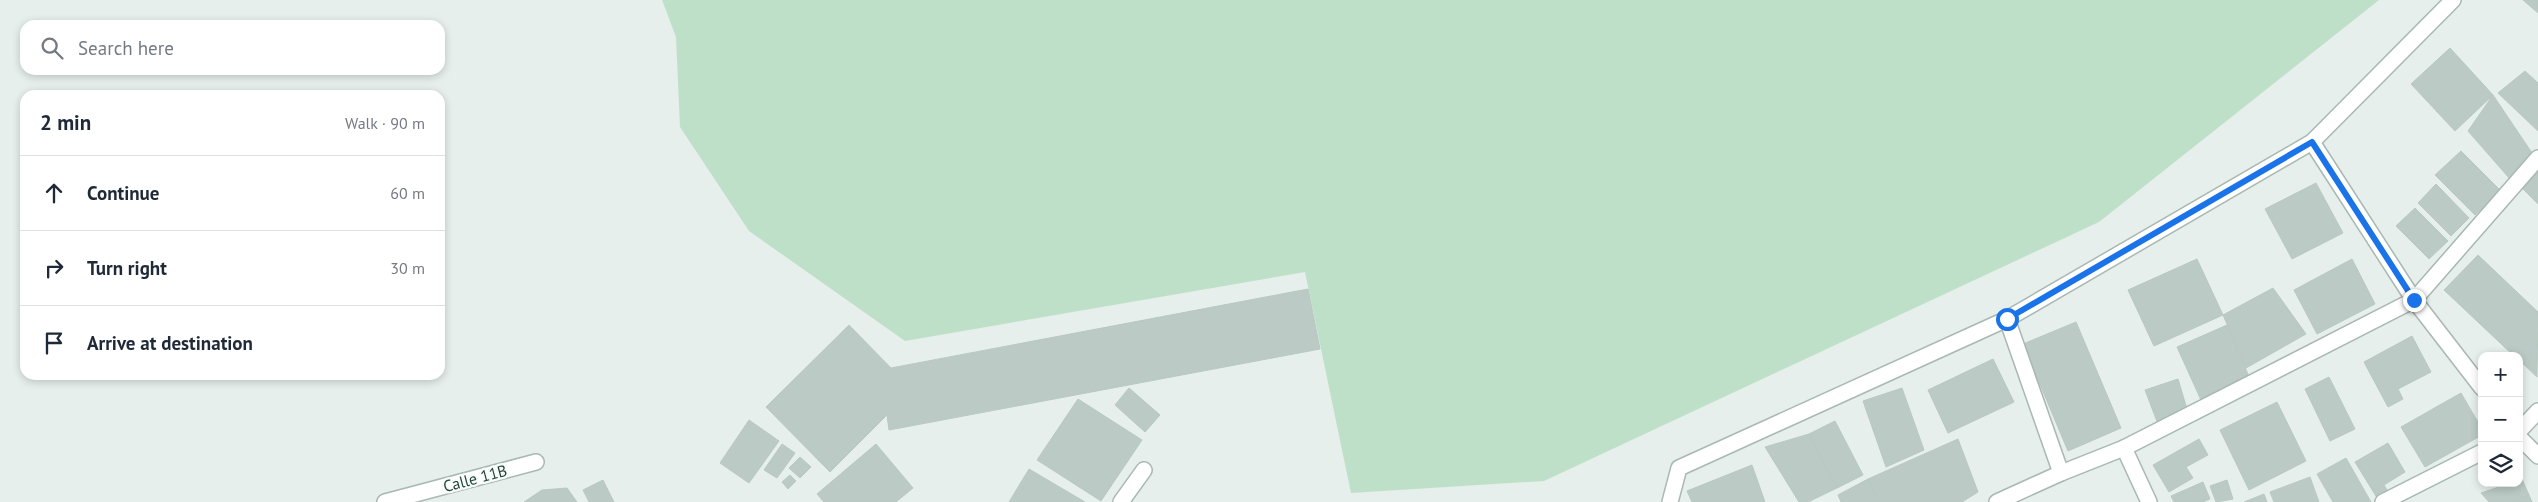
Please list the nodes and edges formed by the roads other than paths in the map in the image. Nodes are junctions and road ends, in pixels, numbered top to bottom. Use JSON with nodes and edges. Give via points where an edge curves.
{"nodes":[{"id":1,"x":2453,"y":0,"type":"edge"},
{"id":2,"x":2312,"y":142,"type":"junction"},
{"id":3,"x":2538,"y":158,"type":"edge"},
{"id":4,"x":2414,"y":300,"type":"junction"},
{"id":5,"x":2007,"y":319,"type":"junction"},
{"id":6,"x":2478,"y":383,"type":"edge"},
{"id":7,"x":2538,"y":410,"type":"edge"},
{"id":8,"x":2523,"y":427,"type":"edge"},
{"id":9,"x":2523,"y":441,"type":"edge"},
{"id":10,"x":2124,"y":448,"type":"junction"},
{"id":11,"x":2478,"y":454,"type":"edge"},
{"id":12,"x":2538,"y":456,"type":"edge"},
{"id":13,"x":536,"y":462,"type":"dead end"},
{"id":14,"x":1144,"y":470,"type":"dead end"},
{"id":15,"x":2061,"y":473,"type":"junction"},
{"id":16,"x":385,"y":502,"type":"edge"},
{"id":17,"x":1121,"y":502,"type":"edge"},
{"id":18,"x":1670,"y":502,"type":"edge"},
{"id":19,"x":1997,"y":502,"type":"edge"},
{"id":20,"x":2148,"y":502,"type":"edge"},
{"id":21,"x":2383,"y":502,"type":"edge"}],
"edges":[{"from":1,"to":2,"type":"street"},
{"from":2,"to":4,"type":"street"},
{"from":2,"to":5,"type":"street"},
{"from":3,"to":4,"type":"street"},
{"from":4,"to":6,"type":"street"},
{"from":4,"to":10,"type":"street"},
{"from":5,"to":15,"type":"street"},
{"from":5,"to":18,"type":"street","via":[[1679,468]]},
{"from":7,"to":8,"type":"street"},
{"from":9,"to":12,"type":"street"},
{"from":10,"to":15,"type":"street"},
{"from":10,"to":20,"type":"street"},
{"from":11,"to":21,"type":"street"},
{"from":13,"to":16,"type":"street","name":"Calle 11B"},
{"from":14,"to":17,"type":"street"},
{"from":15,"to":19,"type":"street"}]}
